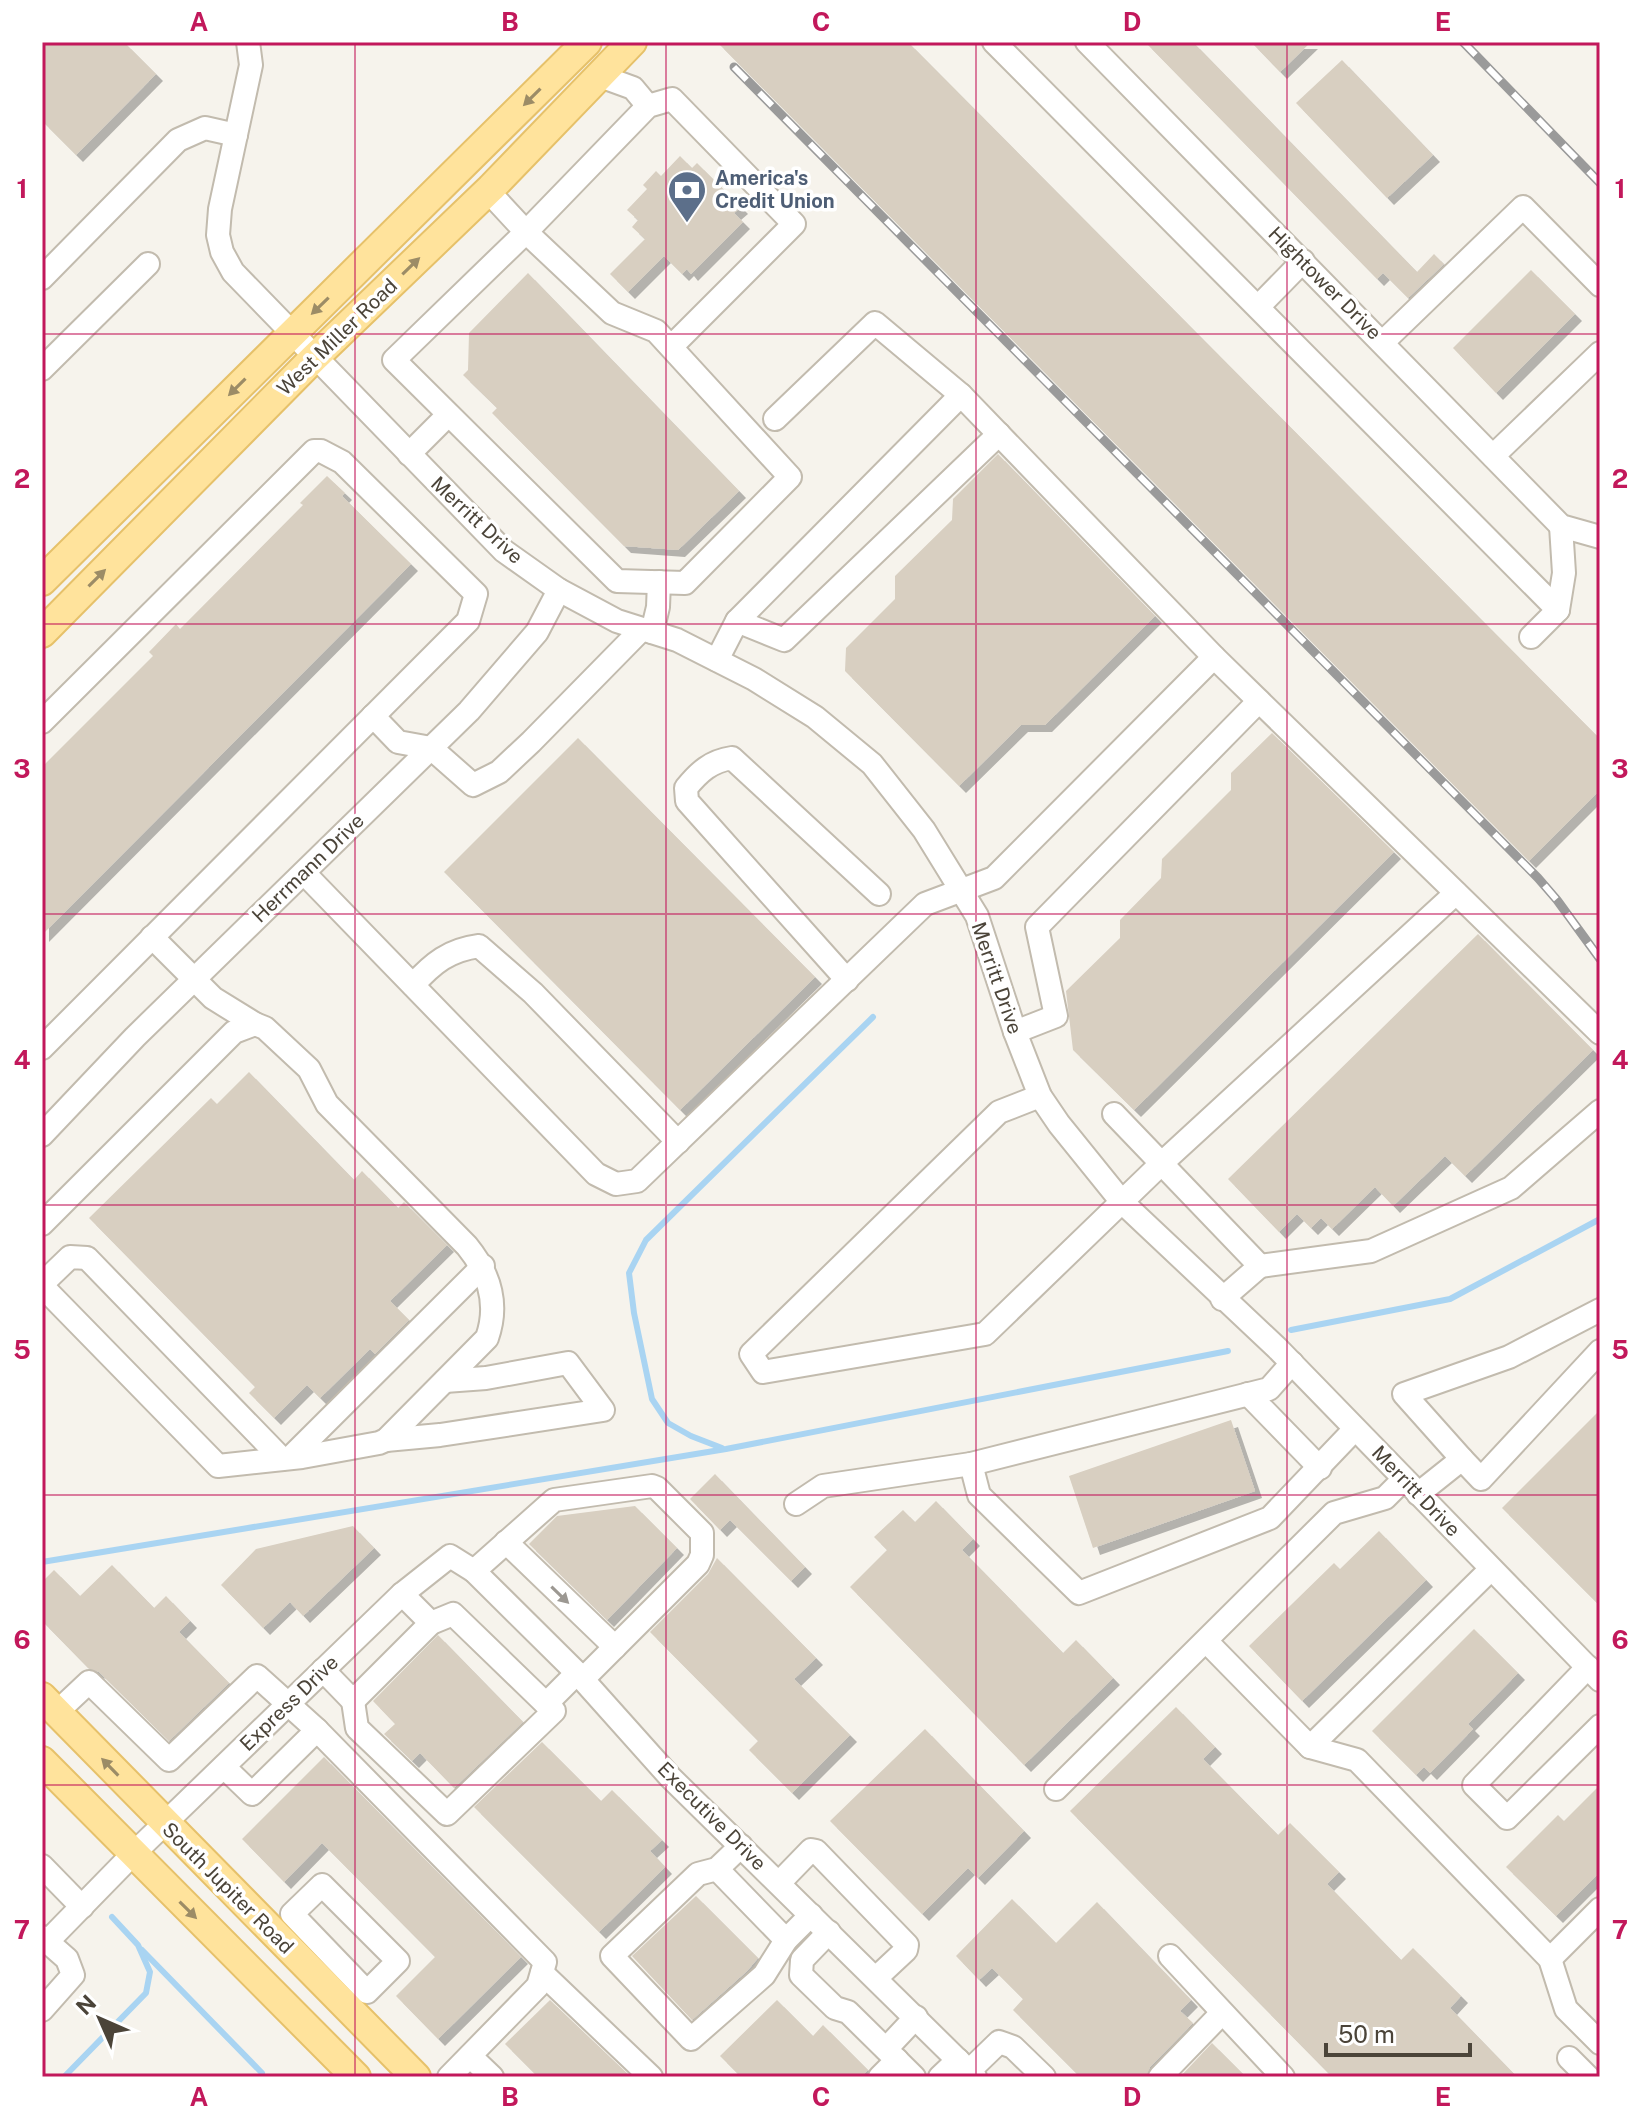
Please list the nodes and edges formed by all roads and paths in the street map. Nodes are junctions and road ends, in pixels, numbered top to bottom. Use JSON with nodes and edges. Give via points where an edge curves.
{"nodes":[{"id":1,"x":248,"y":42,"type":"edge"},
{"id":2,"x":587,"y":42,"type":"edge"},
{"id":3,"x":632,"y":42,"type":"edge"},
{"id":4,"x":1087,"y":42,"type":"edge"},
{"id":5,"x":998,"y":43,"type":"edge"},
{"id":6,"x":600,"y":76,"type":"junction"},
{"id":7,"x":648,"y":106,"type":"junction"},
{"id":8,"x":236,"y":135,"type":"junction"},
{"id":9,"x":488,"y":191,"type":"junction"},
{"id":10,"x":526,"y":232,"type":"junction"},
{"id":11,"x":1303,"y":261,"type":"junction"},
{"id":12,"x":148,"y":264,"type":"dead end"},
{"id":13,"x":42,"y":278,"type":"edge"},
{"id":14,"x":1600,"y":285,"type":"edge"},
{"id":15,"x":1258,"y":307,"type":"junction"},
{"id":16,"x":292,"y":332,"type":"junction"},
{"id":17,"x":1383,"y":342,"type":"junction"},
{"id":18,"x":671,"y":347,"type":"junction"},
{"id":19,"x":1600,"y":353,"type":"edge"},
{"id":20,"x":314,"y":358,"type":"junction"},
{"id":21,"x":42,"y":369,"type":"edge"},
{"id":22,"x":961,"y":395,"type":"junction"},
{"id":23,"x":448,"y":415,"type":"junction"},
{"id":24,"x":775,"y":419,"type":"dead end"},
{"id":25,"x":999,"y":434,"type":"junction"},
{"id":26,"x":409,"y":454,"type":"junction"},
{"id":27,"x":1493,"y":456,"type":"junction"},
{"id":28,"x":1561,"y":526,"type":"junction"},
{"id":29,"x":1600,"y":537,"type":"edge"},
{"id":30,"x":42,"y":581,"type":"edge"},
{"id":31,"x":659,"y":582,"type":"junction"},
{"id":32,"x":559,"y":590,"type":"junction"},
{"id":33,"x":1558,"y":610,"type":"junction"},
{"id":34,"x":737,"y":621,"type":"junction"},
{"id":35,"x":647,"y":630,"type":"junction"},
{"id":36,"x":42,"y":633,"type":"edge"},
{"id":37,"x":1531,"y":637,"type":"dead end"},
{"id":38,"x":1214,"y":657,"type":"junction"},
{"id":39,"x":717,"y":660,"type":"junction"},
{"id":40,"x":1259,"y":701,"type":"junction"},
{"id":41,"x":373,"y":716,"type":"junction"},
{"id":42,"x":42,"y":722,"type":"edge"},
{"id":43,"x":431,"y":748,"type":"junction"},
{"id":44,"x":304,"y":873,"type":"junction"},
{"id":45,"x":961,"y":890,"type":"junction"},
{"id":46,"x":1456,"y":893,"type":"junction"},
{"id":47,"x":879,"y":894,"type":"dead end"},
{"id":48,"x":152,"y":937,"type":"junction"},
{"id":49,"x":194,"y":980,"type":"junction"},
{"id":50,"x":847,"y":980,"type":"junction"},
{"id":51,"x":413,"y":985,"type":"junction"},
{"id":52,"x":255,"y":1024,"type":"junction"},
{"id":53,"x":1015,"y":1032,"type":"junction"},
{"id":54,"x":1600,"y":1033,"type":"edge"},
{"id":55,"x":42,"y":1048,"type":"edge"},
{"id":56,"x":1040,"y":1096,"type":"junction"},
{"id":57,"x":1600,"y":1111,"type":"edge"},
{"id":58,"x":1114,"y":1114,"type":"dead end"},
{"id":59,"x":42,"y":1135,"type":"edge"},
{"id":60,"x":678,"y":1142,"type":"junction"},
{"id":61,"x":1162,"y":1163,"type":"junction"},
{"id":62,"x":1122,"y":1202,"type":"junction"},
{"id":63,"x":42,"y":1224,"type":"edge"},
{"id":64,"x":483,"y":1266,"type":"junction"},
{"id":65,"x":1260,"y":1266,"type":"junction"},
{"id":66,"x":42,"y":1285,"type":"edge"},
{"id":67,"x":1222,"y":1299,"type":"junction"},
{"id":68,"x":1600,"y":1310,"type":"edge"},
{"id":69,"x":1600,"y":1351,"type":"edge"},
{"id":70,"x":1292,"y":1363,"type":"junction"},
{"id":71,"x":445,"y":1381,"type":"junction"},
{"id":72,"x":1248,"y":1394,"type":"junction"},
{"id":73,"x":1355,"y":1429,"type":"junction"},
{"id":74,"x":386,"y":1440,"type":"junction"},
{"id":75,"x":286,"y":1459,"type":"junction"},
{"id":76,"x":1462,"y":1459,"type":"junction"},
{"id":77,"x":971,"y":1464,"type":"junction"},
{"id":78,"x":1320,"y":1468,"type":"junction"},
{"id":79,"x":1411,"y":1487,"type":"junction"},
{"id":80,"x":796,"y":1504,"type":"dead end"},
{"id":81,"x":506,"y":1542,"type":"junction"},
{"id":82,"x":450,"y":1556,"type":"joint"},
{"id":83,"x":1491,"y":1569,"type":"junction"},
{"id":84,"x":474,"y":1571,"type":"junction"},
{"id":85,"x":402,"y":1594,"type":"junction"},
{"id":86,"x":431,"y":1623,"type":"junction"},
{"id":87,"x":1206,"y":1641,"type":"junction"},
{"id":88,"x":615,"y":1647,"type":"junction"},
{"id":89,"x":323,"y":1670,"type":"junction"},
{"id":90,"x":1594,"y":1673,"type":"edge"},
{"id":91,"x":580,"y":1676,"type":"junction"},
{"id":92,"x":353,"y":1701,"type":"junction"},
{"id":93,"x":289,"y":1704,"type":"junction"},
{"id":94,"x":546,"y":1704,"type":"junction"},
{"id":95,"x":49,"y":1705,"type":"edge"},
{"id":96,"x":1600,"y":1726,"type":"edge"},
{"id":97,"x":317,"y":1730,"type":"junction"},
{"id":98,"x":1310,"y":1747,"type":"junction"},
{"id":99,"x":42,"y":1761,"type":"edge"},
{"id":100,"x":224,"y":1767,"type":"junction"},
{"id":101,"x":1056,"y":1789,"type":"dead end"},
{"id":102,"x":165,"y":1823,"type":"junction"},
{"id":103,"x":741,"y":1846,"type":"junction"},
{"id":104,"x":132,"y":1855,"type":"junction"},
{"id":105,"x":42,"y":1866,"type":"edge"},
{"id":106,"x":717,"y":1869,"type":"junction"},
{"id":107,"x":779,"y":1883,"type":"junction"},
{"id":108,"x":82,"y":1907,"type":"junction"},
{"id":109,"x":1600,"y":1909,"type":"edge"},
{"id":110,"x":811,"y":1915,"type":"junction"},
{"id":111,"x":829,"y":1932,"type":"junction"},
{"id":112,"x":45,"y":1940,"type":"edge"},
{"id":113,"x":786,"y":1940,"type":"junction"},
{"id":114,"x":1170,"y":1956,"type":"dead end"},
{"id":115,"x":315,"y":1957,"type":"junction"},
{"id":116,"x":1550,"y":1959,"type":"junction"},
{"id":117,"x":542,"y":1973,"type":"junction"},
{"id":118,"x":876,"y":1978,"type":"junction"},
{"id":119,"x":42,"y":2010,"type":"edge"},
{"id":120,"x":1222,"y":2013,"type":"junction"},
{"id":121,"x":916,"y":2017,"type":"junction"},
{"id":122,"x":372,"y":2033,"type":"junction"},
{"id":123,"x":1600,"y":2043,"type":"edge"},
{"id":124,"x":470,"y":2056,"type":"junction"},
{"id":125,"x":1569,"y":2058,"type":"dead end"},
{"id":126,"x":899,"y":2066,"type":"edge"},
{"id":127,"x":968,"y":2069,"type":"edge"},
{"id":128,"x":341,"y":2072,"type":"edge"},
{"id":129,"x":416,"y":2077,"type":"edge"},
{"id":130,"x":449,"y":2077,"type":"edge"},
{"id":131,"x":492,"y":2077,"type":"edge"},
{"id":132,"x":651,"y":2077,"type":"edge"},
{"id":133,"x":880,"y":2077,"type":"edge"},
{"id":134,"x":940,"y":2077,"type":"edge"},
{"id":135,"x":1044,"y":2077,"type":"edge"},
{"id":136,"x":1160,"y":2077,"type":"edge"},
{"id":137,"x":1283,"y":2077,"type":"edge"},
{"id":138,"x":1588,"y":2077,"type":"edge"}],
"edges":[{"from":1,"to":8,"type":"street","name":"Merritt Drive","via":[[251,65]]},
{"from":2,"to":16,"type":"main road","name":"West Miller Road","one_way":true},
{"from":3,"to":6,"type":"main road","name":"West Miller Road"},
{"from":4,"to":11,"type":"street","name":"Hightower Drive"},
{"from":5,"to":15,"type":"street"},
{"from":6,"to":7,"type":"street","via":[[633,88]]},
{"from":6,"to":9,"type":"main road","name":"West Miller Road"},
{"from":7,"to":10,"type":"street"},
{"from":7,"to":18,"type":"street","via":[[672,99],[794,224]]},
{"from":8,"to":13,"type":"street","via":[[205,128],[178,140]]},
{"from":8,"to":16,"type":"street","name":"Merritt Drive","via":[[220,209],[222,252],[233,272]]},
{"from":9,"to":10,"type":"street"},
{"from":20,"to":9,"type":"main road","name":"West Miller Road","one_way":true},
{"from":10,"to":18,"type":"street","via":[[612,313],[656,331]]},
{"from":10,"to":23,"type":"street","via":[[394,360]]},
{"from":11,"to":15,"type":"street"},
{"from":11,"to":17,"type":"street","name":"Hightower Drive"},
{"from":12,"to":21,"type":"street"},
{"from":14,"to":17,"type":"street","via":[[1523,207]]},
{"from":15,"to":33,"type":"street"},
{"from":16,"to":20,"type":"street","name":"Merritt Drive"},
{"from":16,"to":30,"type":"main road","name":"West Miller Road","one_way":true},
{"from":17,"to":27,"type":"street","name":"Hightower Drive"},
{"from":18,"to":31,"type":"street","via":[[790,477],[685,583]]},
{"from":19,"to":27,"type":"street"},
{"from":20,"to":26,"type":"street","name":"Merritt Drive"},
{"from":36,"to":20,"type":"main road","name":"West Miller Road","one_way":true},
{"from":22,"to":24,"type":"street","via":[[875,323]]},
{"from":22,"to":25,"type":"street"},
{"from":22,"to":34,"type":"street"},
{"from":23,"to":26,"type":"street"},
{"from":23,"to":31,"type":"street","via":[[617,581]]},
{"from":25,"to":34,"type":"street","via":[[784,640]]},
{"from":25,"to":38,"type":"street"},
{"from":26,"to":32,"type":"street","name":"Merritt Drive","via":[[504,551]]},
{"from":27,"to":28,"type":"street","name":"Hightower Drive"},
{"from":28,"to":29,"type":"street"},
{"from":28,"to":33,"type":"street","via":[[1564,573]]},
{"from":31,"to":35,"type":"street","via":[[658,607]]},
{"from":32,"to":35,"type":"street","name":"Merritt Drive","via":[[617,621]]},
{"from":32,"to":43,"type":"street","name":"Herrmann Drive","via":[[537,632]]},
{"from":33,"to":37,"type":"street"},
{"from":34,"to":39,"type":"street"},
{"from":35,"to":39,"type":"street","name":"Merritt Drive"},
{"from":35,"to":43,"type":"street","via":[[499,772],[473,785]]},
{"from":38,"to":40,"type":"street"},
{"from":38,"to":45,"type":"street","via":[[994,878]]},
{"from":39,"to":45,"type":"street","name":"Merritt Drive","via":[[815,717],[872,764],[924,830]]},
{"from":40,"to":46,"type":"street"},
{"from":40,"to":53,"type":"street","via":[[1037,927],[1056,1016]]},
{"from":41,"to":42,"type":"street","via":[[468,621],[476,594],[342,462],[314,451]]},
{"from":41,"to":43,"type":"street","via":[[398,742]]},
{"from":41,"to":48,"type":"street"},
{"from":43,"to":44,"type":"street","name":"Herrmann Drive"},
{"from":44,"to":49,"type":"street","name":"Herrmann Drive"},
{"from":44,"to":51,"type":"street"},
{"from":45,"to":50,"type":"street","via":[[925,904]]},
{"from":45,"to":53,"type":"street","name":"Merritt Drive","via":[[977,916]]},
{"from":46,"to":54,"type":"street"},
{"from":46,"to":61,"type":"street"},
{"from":47,"to":50,"type":"street","via":[[732,758],[717,760],[686,788],[687,801]]},
{"from":48,"to":49,"type":"street"},
{"from":48,"to":55,"type":"street"},
{"from":49,"to":52,"type":"street"},
{"from":49,"to":59,"type":"street","name":"Herrmann Drive"},
{"from":50,"to":60,"type":"street"},
{"from":51,"to":60,"type":"street","via":[[430,966],[459,948],[479,946],[533,993]]},
{"from":51,"to":60,"type":"street","via":[[596,1174],[616,1184],[637,1181]]},
{"from":52,"to":63,"type":"street","via":[[234,1032]]},
{"from":52,"to":64,"type":"street","via":[[277,1037],[309,1069],[327,1104]]},
{"from":53,"to":56,"type":"street","name":"Merritt Drive"},
{"from":56,"to":62,"type":"street","name":"Merritt Drive"},
{"from":56,"to":62,"type":"street","via":[[999,1112],[751,1354],[763,1372],[985,1334]]},
{"from":57,"to":65,"type":"street","via":[[1511,1188],[1371,1251]]},
{"from":58,"to":61,"type":"street"},
{"from":61,"to":62,"type":"street"},
{"from":61,"to":65,"type":"street"},
{"from":62,"to":67,"type":"street","name":"Merritt Drive"},
{"from":64,"to":71,"type":"street","via":[[493,1321],[487,1338]]},
{"from":64,"to":75,"type":"street"},
{"from":65,"to":67,"type":"street"},
{"from":66,"to":75,"type":"street","via":[[218,1466]]},
{"from":66,"to":75,"type":"street","via":[[70,1257],[87,1258]]},
{"from":67,"to":70,"type":"street","name":"Merritt Drive"},
{"from":68,"to":76,"type":"street","via":[[1509,1357],[1404,1394]]},
{"from":69,"to":76,"type":"street","via":[[1481,1479]]},
{"from":70,"to":72,"type":"street","via":[[1269,1389]]},
{"from":70,"to":73,"type":"street","name":"Merritt Drive"},
{"from":71,"to":74,"type":"street"},
{"from":71,"to":74,"type":"street","via":[[568,1363],[603,1410]]},
{"from":72,"to":77,"type":"street"},
{"from":72,"to":78,"type":"street"},
{"from":73,"to":78,"type":"street"},
{"from":73,"to":79,"type":"street","name":"Merritt Drive"},
{"from":74,"to":75,"type":"street"},
{"from":76,"to":79,"type":"street"},
{"from":77,"to":78,"type":"street","via":[[979,1495],[1079,1593],[1270,1518]]},
{"from":77,"to":80,"type":"street","via":[[823,1486]]},
{"from":79,"to":83,"type":"street","name":"Merritt Drive"},
{"from":79,"to":87,"type":"street","via":[[1334,1513]]},
{"from":81,"to":84,"type":"street"},
{"from":81,"to":88,"type":"street","one_way":true},
{"from":81,"to":88,"type":"street","via":[[554,1500],[657,1488],[702,1533],[702,1555]]},
{"from":82,"to":84,"type":"street","name":"Executive Drive"},
{"from":82,"to":85,"type":"street","name":"Express Drive"},
{"from":83,"to":90,"type":"street","name":"Merritt Drive"},
{"from":83,"to":98,"type":"street"},
{"from":84,"to":91,"type":"street","name":"Executive Drive"},
{"from":85,"to":86,"type":"street"},
{"from":85,"to":89,"type":"street","name":"Express Drive"},
{"from":86,"to":92,"type":"street"},
{"from":86,"to":94,"type":"street","via":[[453,1614]]},
{"from":87,"to":98,"type":"street"},
{"from":87,"to":101,"type":"street"},
{"from":88,"to":91,"type":"street"},
{"from":89,"to":92,"type":"street"},
{"from":89,"to":93,"type":"street","name":"Express Drive"},
{"from":90,"to":96,"type":"street","via":[[1474,1785],[1507,1818]]},
{"from":91,"to":94,"type":"street"},
{"from":91,"to":103,"type":"street","name":"Executive Drive","via":[[670,1777]]},
{"from":92,"to":94,"type":"street","via":[[357,1728],[447,1814],[554,1711]]},
{"from":93,"to":95,"type":"street","via":[[257,1676],[169,1760],[89,1682]]},
{"from":93,"to":97,"type":"street"},
{"from":93,"to":100,"type":"street","name":"Express Drive"},
{"from":102,"to":95,"type":"main road","name":"South Jupiter Road","one_way":true},
{"from":97,"to":100,"type":"street","via":[[252,1794]]},
{"from":97,"to":117,"type":"street","via":[[545,1962]]},
{"from":98,"to":116,"type":"street","via":[[1357,1760]]},
{"from":99,"to":104,"type":"main road"},
{"from":100,"to":102,"type":"street","name":"Express Drive"},
{"from":102,"to":104,"type":"street","name":"Express Drive"},
{"from":102,"to":115,"type":"main road","name":"South Jupiter Road"},
{"from":103,"to":106,"type":"street"},
{"from":103,"to":107,"type":"street","name":"Executive Drive"},
{"from":104,"to":108,"type":"street","name":"Express Drive"},
{"from":104,"to":128,"type":"main road","one_way":true},
{"from":105,"to":108,"type":"street"},
{"from":106,"to":113,"type":"street"},
{"from":106,"to":113,"type":"street","via":[[698,1874],[612,1956],[691,2039],[764,1975]]},
{"from":107,"to":110,"type":"street","name":"Executive Drive"},
{"from":107,"to":118,"type":"street","via":[[811,1850],[816,1851],[907,1945]]},
{"from":108,"to":112,"type":"street","name":"Express Drive"},
{"from":109,"to":116,"type":"street"},
{"from":110,"to":111,"type":"street","name":"Executive Drive"},
{"from":110,"to":113,"type":"street"},
{"from":111,"to":118,"type":"street","name":"Executive Drive"},
{"from":111,"to":126,"type":"street","via":[[802,1960],[801,1975],[835,2008],[848,2012]]},
{"from":112,"to":119,"type":"street","via":[[67,1959],[73,1975]]},
{"from":114,"to":120,"type":"street"},
{"from":115,"to":115,"type":"street","via":[[292,1914],[322,1885],[398,1961],[367,1992]]},
{"from":115,"to":122,"type":"main road","name":"South Jupiter Road"},
{"from":116,"to":123,"type":"street","via":[[1566,2009]]},
{"from":117,"to":124,"type":"street","via":[[538,1986]]},
{"from":117,"to":132,"type":"street"},
{"from":118,"to":121,"type":"street","name":"Executive Drive"},
{"from":120,"to":136,"type":"street"},
{"from":120,"to":137,"type":"street"},
{"from":121,"to":126,"type":"street"},
{"from":121,"to":127,"type":"street","name":"Executive Drive"},
{"from":122,"to":128,"type":"main road"},
{"from":122,"to":129,"type":"main road","name":"South Jupiter Road"},
{"from":124,"to":130,"type":"street"},
{"from":124,"to":131,"type":"street"},
{"from":125,"to":138,"type":"street"},
{"from":126,"to":133,"type":"street"},
{"from":127,"to":134,"type":"street"},
{"from":127,"to":135,"type":"street","via":[[999,2042],[1013,2047]]}]}
